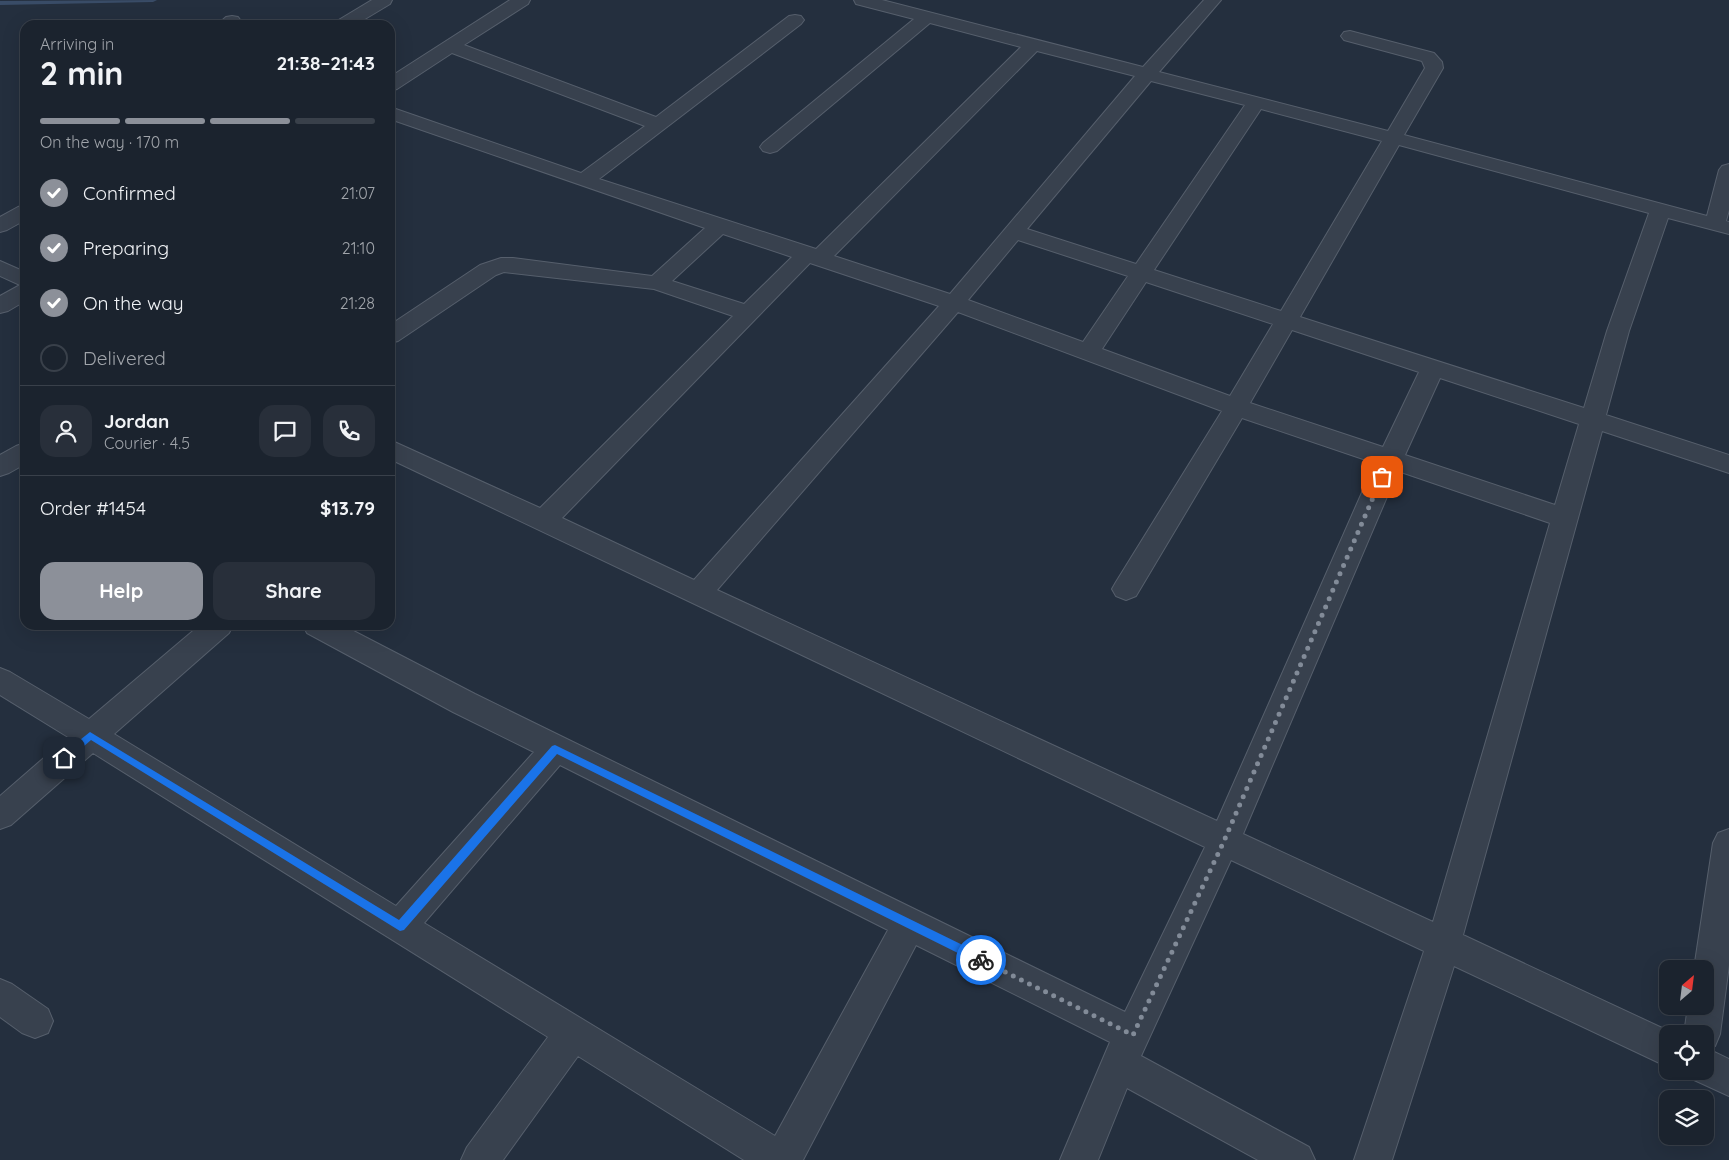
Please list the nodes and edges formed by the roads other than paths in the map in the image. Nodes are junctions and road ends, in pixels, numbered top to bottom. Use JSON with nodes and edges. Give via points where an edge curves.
{"nodes":[{"id":1,"x":384,"y":0,"type":"edge"},
{"id":2,"x":522,"y":0,"type":"edge"},
{"id":3,"x":862,"y":0,"type":"edge"},
{"id":4,"x":1213,"y":0,"type":"edge"},
{"id":5,"x":927,"y":17,"type":"junction"},
{"id":6,"x":351,"y":20,"type":"edge"},
{"id":7,"x":795,"y":20,"type":"dead end"},
{"id":8,"x":1350,"y":36,"type":"dead end"},
{"id":9,"x":1033,"y":45,"type":"junction"},
{"id":10,"x":451,"y":46,"type":"junction"},
{"id":11,"x":1146,"y":75,"type":"junction"},
{"id":12,"x":395,"y":82,"type":"edge"},
{"id":13,"x":1256,"y":103,"type":"junction"},
{"id":14,"x":395,"y":115,"type":"edge"},
{"id":15,"x":658,"y":124,"type":"junction"},
{"id":16,"x":1393,"y":138,"type":"junction"},
{"id":17,"x":770,"y":147,"type":"dead end"},
{"id":18,"x":1729,"y":170,"type":"edge"},
{"id":19,"x":584,"y":180,"type":"junction"},
{"id":20,"x":1661,"y":209,"type":"junction"},
{"id":21,"x":20,"y":215,"type":"edge"},
{"id":22,"x":720,"y":225,"type":"junction"},
{"id":23,"x":0,"y":226,"type":"edge"},
{"id":24,"x":1722,"y":226,"type":"edge"},
{"id":25,"x":1014,"y":232,"type":"junction"},
{"id":26,"x":814,"y":256,"type":"junction"},
{"id":27,"x":0,"y":268,"type":"edge"},
{"id":28,"x":1142,"y":273,"type":"junction"},
{"id":29,"x":20,"y":278,"type":"edge"},
{"id":30,"x":657,"y":283,"type":"junction"},
{"id":31,"x":20,"y":294,"type":"edge"},
{"id":32,"x":954,"y":302,"type":"junction"},
{"id":33,"x":0,"y":306,"type":"edge"},
{"id":34,"x":748,"y":313,"type":"junction"},
{"id":35,"x":1287,"y":320,"type":"junction"},
{"id":36,"x":395,"y":333,"type":"edge"},
{"id":37,"x":1088,"y":352,"type":"junction"},
{"id":38,"x":1433,"y":368,"type":"junction"},
{"id":39,"x":1236,"y":407,"type":"junction"},
{"id":40,"x":1593,"y":420,"type":"junction"},
{"id":41,"x":395,"y":451,"type":"edge"},
{"id":42,"x":1390,"y":459,"type":"junction"},
{"id":43,"x":1729,"y":464,"type":"edge"},
{"id":44,"x":1565,"y":518,"type":"junction"},
{"id":45,"x":542,"y":521,"type":"junction"},
{"id":46,"x":1126,"y":589,"type":"dead end"},
{"id":47,"x":698,"y":594,"type":"junction"},
{"id":48,"x":212,"y":630,"type":"edge"},
{"id":49,"x":326,"y":630,"type":"edge"},
{"id":50,"x":0,"y":680,"type":"edge"},
{"id":51,"x":90,"y":735,"type":"junction"},
{"id":52,"x":555,"y":749,"type":"junction"},
{"id":53,"x":0,"y":815,"type":"edge"},
{"id":54,"x":1224,"y":841,"type":"junction"},
{"id":55,"x":1729,"y":843,"type":"edge"},
{"id":56,"x":908,"y":924,"type":"junction"},
{"id":57,"x":400,"y":926,"type":"junction"},
{"id":58,"x":1444,"y":945,"type":"junction"},
{"id":59,"x":0,"y":996,"type":"edge"},
{"id":60,"x":35,"y":1021,"type":"dead end"},
{"id":61,"x":1703,"y":1025,"type":"edge"},
{"id":62,"x":574,"y":1033,"type":"junction"},
{"id":63,"x":1659,"y":1045,"type":"edge"},
{"id":64,"x":1126,"y":1050,"type":"junction"},
{"id":65,"x":1714,"y":1070,"type":"edge"},
{"id":66,"x":1729,"y":1078,"type":"edge"},
{"id":67,"x":480,"y":1160,"type":"edge"},
{"id":68,"x":781,"y":1160,"type":"edge"},
{"id":69,"x":1080,"y":1160,"type":"edge"},
{"id":70,"x":1296,"y":1160,"type":"edge"},
{"id":71,"x":1374,"y":1160,"type":"edge"}],
"edges":[{"from":1,"to":6,"type":"street"},
{"from":2,"to":10,"type":"street"},
{"from":3,"to":5,"type":"street"},
{"from":4,"to":11,"type":"street"},
{"from":5,"to":9,"type":"street"},
{"from":5,"to":17,"type":"street"},
{"from":7,"to":15,"type":"street"},
{"from":8,"to":16,"type":"street","via":[[1428,57],[1433,62],[1434,68]]},
{"from":9,"to":11,"type":"street"},
{"from":9,"to":26,"type":"street"},
{"from":10,"to":12,"type":"street"},
{"from":10,"to":15,"type":"street"},
{"from":11,"to":13,"type":"street"},
{"from":11,"to":25,"type":"street"},
{"from":13,"to":16,"type":"street"},
{"from":13,"to":28,"type":"street"},
{"from":14,"to":19,"type":"street"},
{"from":15,"to":19,"type":"street"},
{"from":16,"to":20,"type":"street"},
{"from":16,"to":35,"type":"street"},
{"from":18,"to":24,"type":"street"},
{"from":19,"to":22,"type":"street"},
{"from":20,"to":24,"type":"street"},
{"from":20,"to":40,"type":"street","via":[[1618,331]]},
{"from":21,"to":23,"type":"street"},
{"from":22,"to":26,"type":"street"},
{"from":22,"to":30,"type":"street"},
{"from":25,"to":28,"type":"street"},
{"from":25,"to":32,"type":"street"},
{"from":26,"to":32,"type":"street"},
{"from":26,"to":34,"type":"street"},
{"from":27,"to":29,"type":"street"},
{"from":28,"to":35,"type":"street"},
{"from":28,"to":37,"type":"street"},
{"from":30,"to":34,"type":"street"},
{"from":30,"to":36,"type":"street","via":[[500,265]]},
{"from":31,"to":33,"type":"street"},
{"from":32,"to":37,"type":"street"},
{"from":32,"to":47,"type":"street"},
{"from":34,"to":45,"type":"street"},
{"from":35,"to":38,"type":"street"},
{"from":35,"to":39,"type":"street"},
{"from":37,"to":39,"type":"street"},
{"from":38,"to":40,"type":"street"},
{"from":38,"to":42,"type":"street"},
{"from":39,"to":42,"type":"street"},
{"from":39,"to":46,"type":"street"},
{"from":40,"to":43,"type":"street"},
{"from":40,"to":44,"type":"street"},
{"from":41,"to":45,"type":"street"},
{"from":42,"to":44,"type":"street"},
{"from":42,"to":54,"type":"street"},
{"from":44,"to":58,"type":"street"},
{"from":45,"to":47,"type":"street"},
{"from":47,"to":54,"type":"street"},
{"from":48,"to":51,"type":"street"},
{"from":49,"to":52,"type":"street"},
{"from":50,"to":51,"type":"street"},
{"from":51,"to":53,"type":"street"},
{"from":51,"to":57,"type":"street"},
{"from":52,"to":56,"type":"street"},
{"from":52,"to":57,"type":"street"},
{"from":54,"to":58,"type":"street"},
{"from":54,"to":64,"type":"street"},
{"from":55,"to":61,"type":"street"},
{"from":56,"to":64,"type":"street"},
{"from":56,"to":68,"type":"street"},
{"from":57,"to":62,"type":"street"},
{"from":58,"to":63,"type":"street"},
{"from":58,"to":71,"type":"street"},
{"from":59,"to":60,"type":"street"},
{"from":62,"to":67,"type":"street"},
{"from":62,"to":68,"type":"street"},
{"from":64,"to":69,"type":"street"},
{"from":64,"to":70,"type":"street"},
{"from":65,"to":66,"type":"street"}]}
